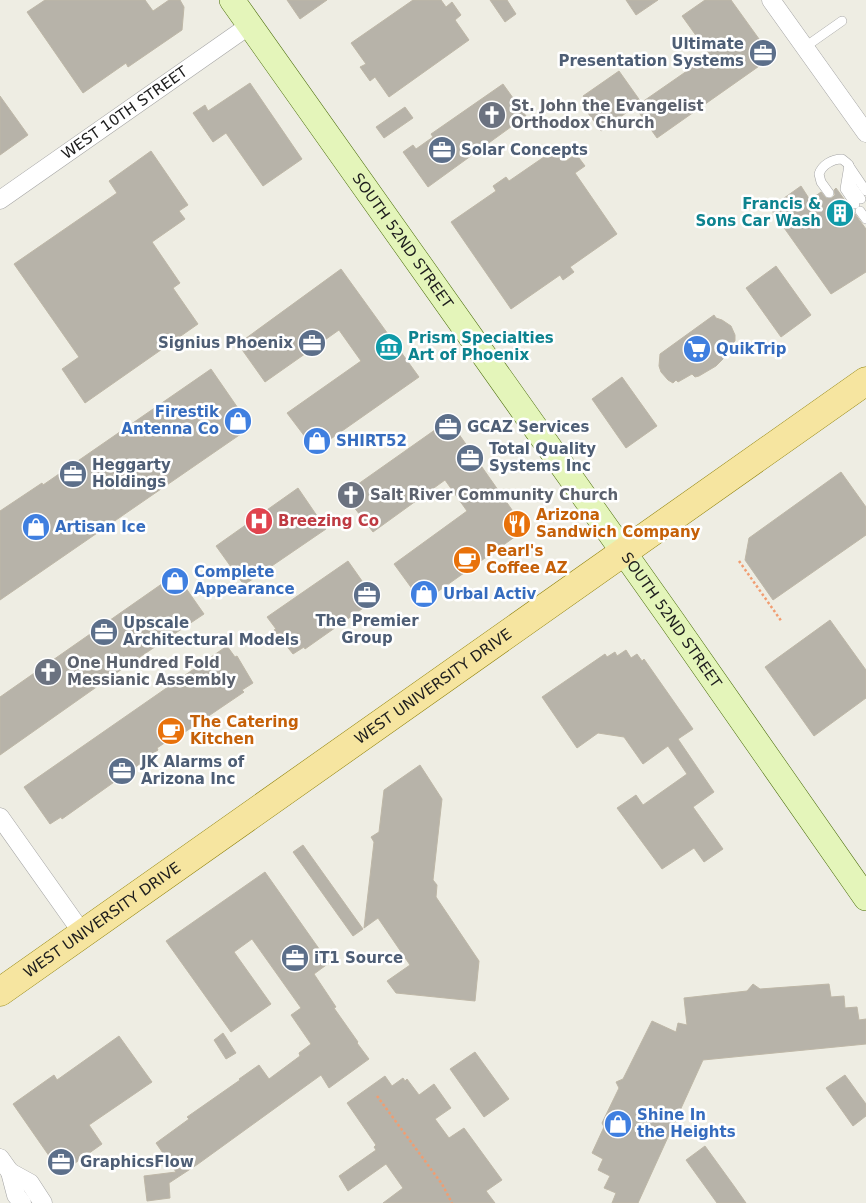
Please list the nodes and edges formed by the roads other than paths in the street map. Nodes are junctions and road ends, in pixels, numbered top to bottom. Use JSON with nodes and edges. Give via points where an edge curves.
{"nodes":[{"id":1,"x":232,"y":0,"type":"edge"},
{"id":2,"x":771,"y":0,"type":"edge"},
{"id":3,"x":842,"y":21,"type":"dead end"},
{"id":4,"x":250,"y":25,"type":"junction"},
{"id":5,"x":805,"y":48,"type":"junction"},
{"id":6,"x":866,"y":133,"type":"edge"},
{"id":7,"x":848,"y":165,"type":"junction"},
{"id":8,"x":866,"y":191,"type":"edge"},
{"id":9,"x":829,"y":193,"type":"dead end"},
{"id":10,"x":0,"y":200,"type":"edge"},
{"id":11,"x":866,"y":219,"type":"edge"},
{"id":12,"x":866,"y":381,"type":"edge"},
{"id":13,"x":623,"y":552,"type":"junction"},
{"id":14,"x":0,"y":817,"type":"edge"},
{"id":15,"x":866,"y":898,"type":"edge"},
{"id":16,"x":83,"y":934,"type":"junction"},
{"id":17,"x":0,"y":992,"type":"edge"},
{"id":18,"x":5,"y":1165,"type":"edge"},
{"id":19,"x":22,"y":1203,"type":"edge"},
{"id":20,"x":43,"y":1203,"type":"edge"}],
"edges":[{"from":1,"to":4,"type":"main road","name":"SOUTH 52ND STREET"},
{"from":2,"to":5,"type":"street"},
{"from":3,"to":5,"type":"lane"},
{"from":4,"to":10,"type":"street","name":"WEST 10TH STREET"},
{"from":4,"to":13,"type":"main road","name":"SOUTH 52ND STREET"},
{"from":5,"to":6,"type":"street"},
{"from":7,"to":8,"type":"lane"},
{"from":7,"to":9,"type":"lane","via":[[838,159],[820,170],[819,179]]},
{"from":7,"to":11,"type":"lane","via":[[845,189]]},
{"from":12,"to":13,"type":"main road","name":"WEST UNIVERSITY DRIVE"},
{"from":13,"to":15,"type":"main road","name":"SOUTH 52ND STREET"},
{"from":13,"to":16,"type":"main road","name":"WEST UNIVERSITY DRIVE"},
{"from":14,"to":16,"type":"street"},
{"from":16,"to":17,"type":"main road","name":"WEST UNIVERSITY DRIVE"},
{"from":18,"to":19,"type":"street"},
{"from":18,"to":20,"type":"street","via":[[30,1183]]}]}
